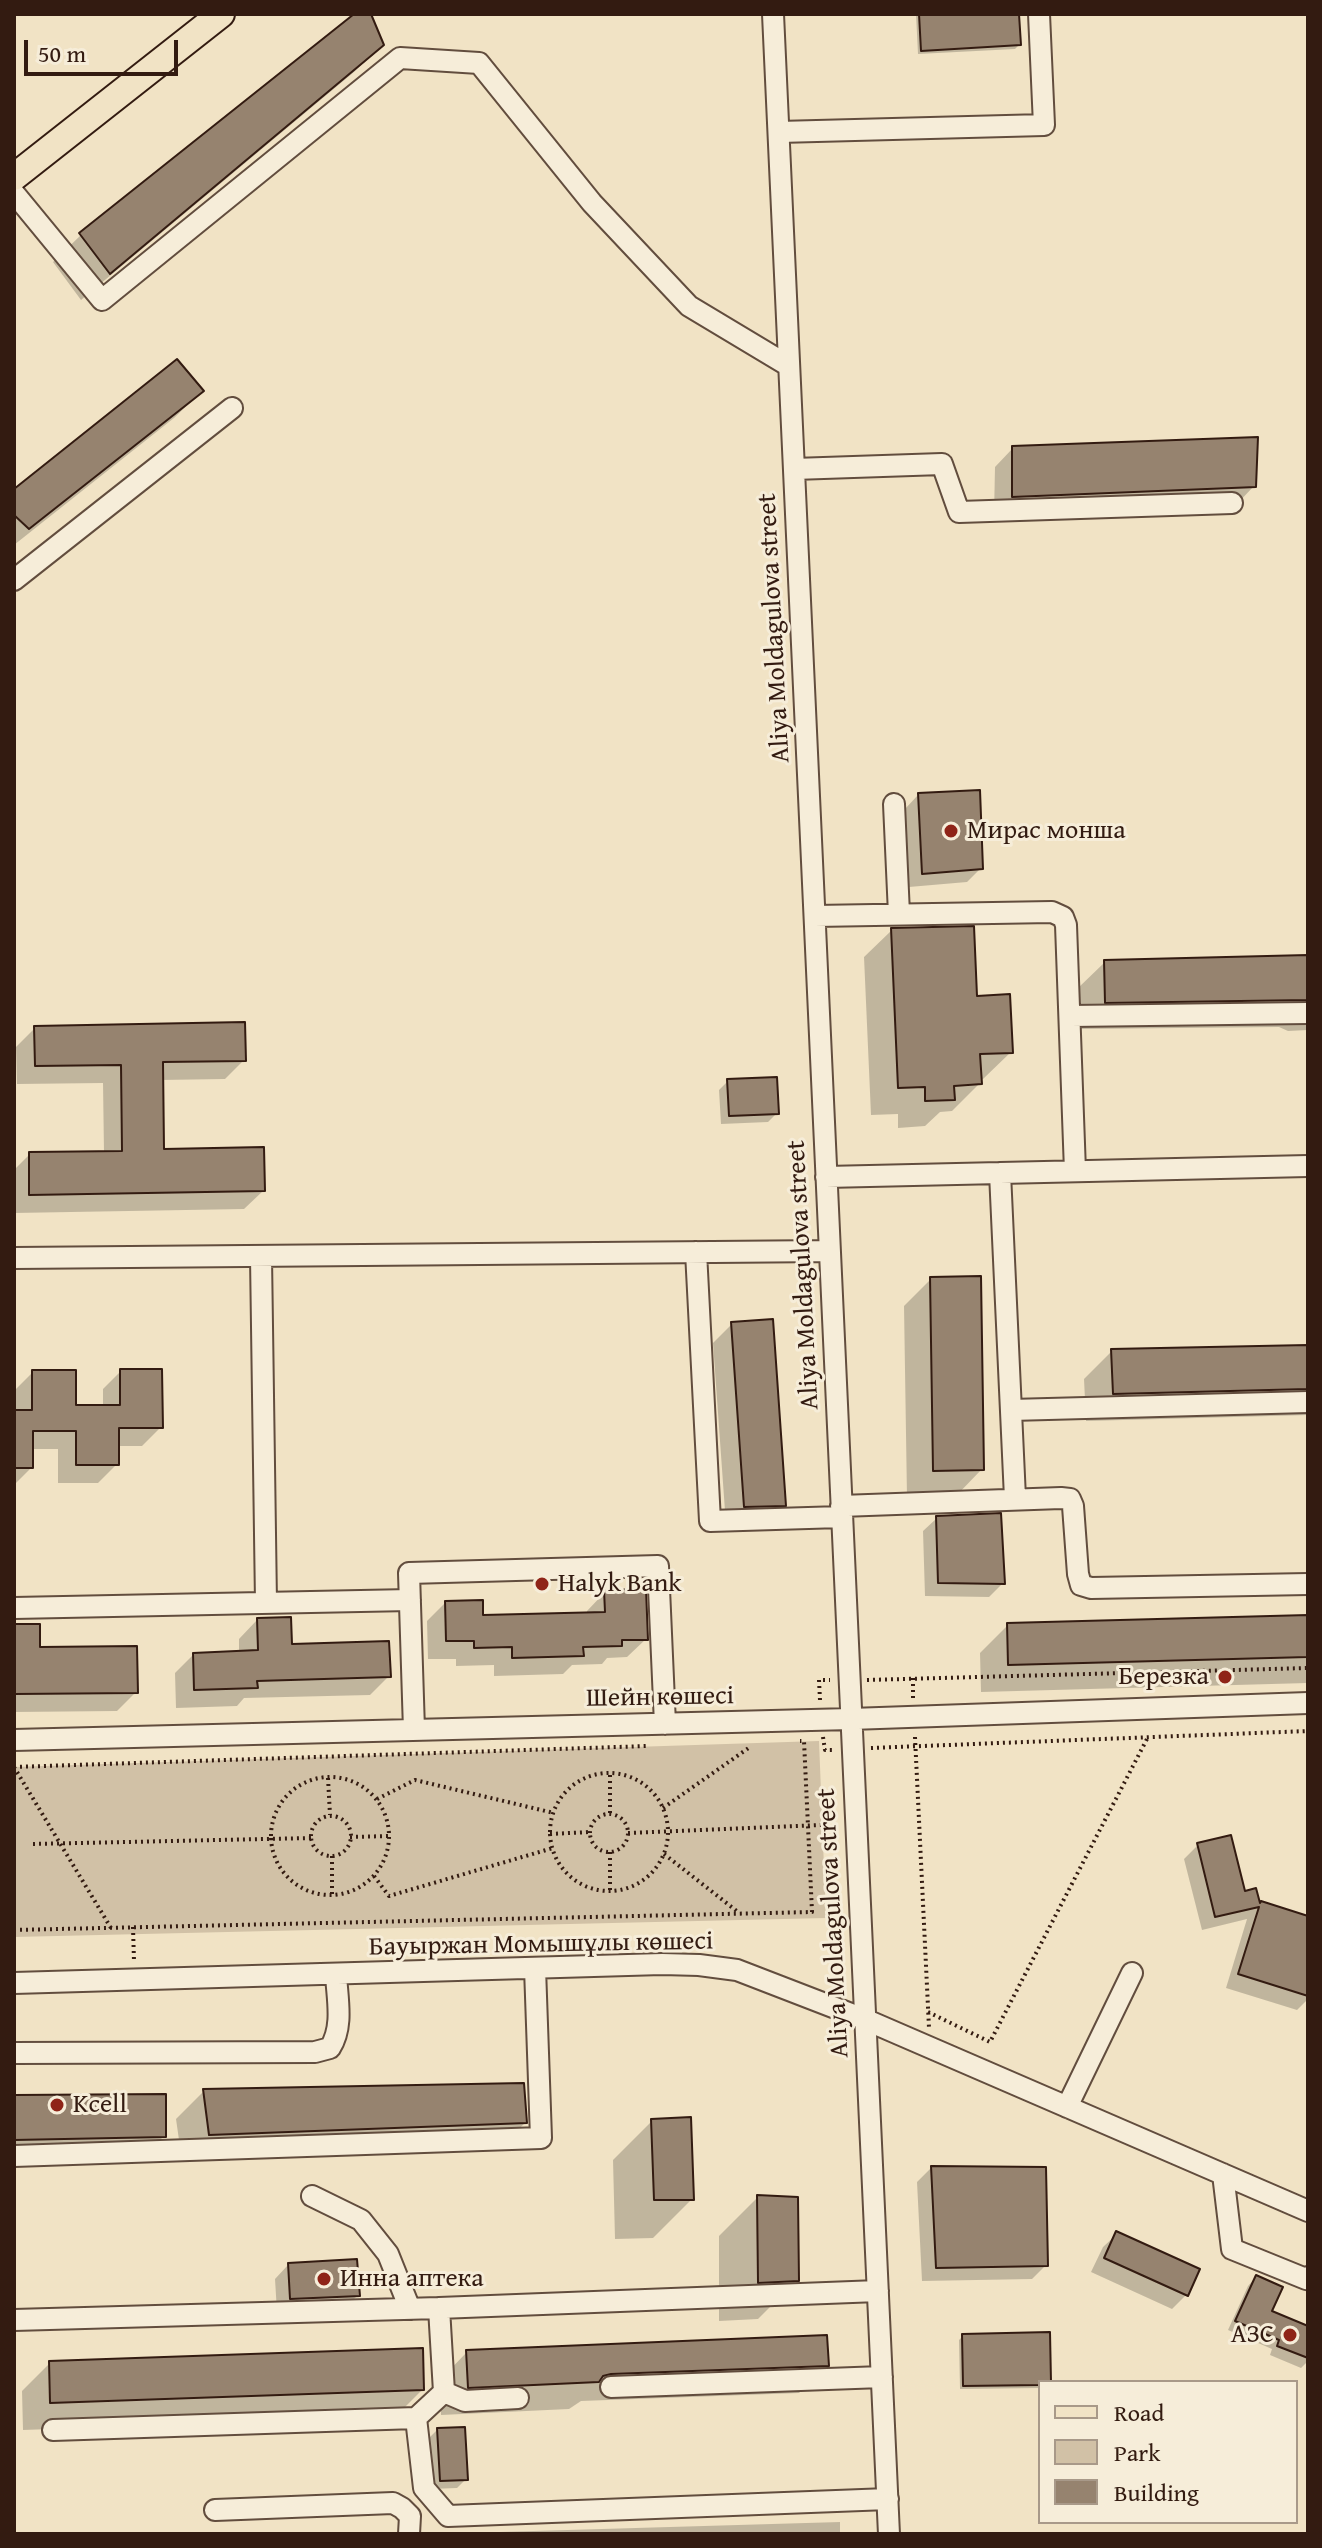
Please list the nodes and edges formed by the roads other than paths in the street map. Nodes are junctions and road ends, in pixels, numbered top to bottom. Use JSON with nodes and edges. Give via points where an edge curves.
{"nodes":[{"id":1,"x":221,"y":14,"type":"edge"},
{"id":2,"x":773,"y":14,"type":"edge"},
{"id":3,"x":1039,"y":14,"type":"edge"},
{"id":4,"x":779,"y":132,"type":"junction"},
{"id":5,"x":14,"y":177,"type":"edge"},
{"id":6,"x":14,"y":193,"type":"edge"},
{"id":7,"x":789,"y":366,"type":"junction"},
{"id":8,"x":232,"y":408,"type":"dead end"},
{"id":9,"x":794,"y":469,"type":"junction"},
{"id":10,"x":1232,"y":503,"type":"dead end"},
{"id":11,"x":14,"y":580,"type":"edge"},
{"id":12,"x":894,"y":804,"type":"dead end"},
{"id":13,"x":899,"y":914,"type":"junction"},
{"id":14,"x":815,"y":916,"type":"junction"},
{"id":15,"x":1308,"y":1013,"type":"edge"},
{"id":16,"x":1071,"y":1016,"type":"junction"},
{"id":17,"x":1308,"y":1166,"type":"edge"},
{"id":18,"x":1075,"y":1171,"type":"junction"},
{"id":19,"x":1000,"y":1173,"type":"junction"},
{"id":20,"x":826,"y":1177,"type":"junction"},
{"id":21,"x":829,"y":1251,"type":"junction"},
{"id":22,"x":696,"y":1252,"type":"junction"},
{"id":23,"x":261,"y":1257,"type":"junction"},
{"id":24,"x":14,"y":1258,"type":"edge"},
{"id":25,"x":1308,"y":1402,"type":"edge"},
{"id":26,"x":1011,"y":1410,"type":"junction"},
{"id":27,"x":1015,"y":1498,"type":"junction"},
{"id":28,"x":841,"y":1511,"type":"junction"},
{"id":29,"x":1308,"y":1584,"type":"edge"},
{"id":30,"x":410,"y":1600,"type":"junction"},
{"id":31,"x":266,"y":1603,"type":"junction"},
{"id":32,"x":14,"y":1608,"type":"edge"},
{"id":33,"x":1308,"y":1703,"type":"edge"},
{"id":34,"x":851,"y":1719,"type":"junction"},
{"id":35,"x":665,"y":1724,"type":"junction"},
{"id":36,"x":414,"y":1730,"type":"junction"},
{"id":37,"x":14,"y":1740,"type":"edge"},
{"id":38,"x":535,"y":1968,"type":"junction"},
{"id":39,"x":1132,"y":1973,"type":"dead end"},
{"id":40,"x":336,"y":1974,"type":"junction"},
{"id":41,"x":14,"y":1983,"type":"edge"},
{"id":42,"x":864,"y":2019,"type":"junction"},
{"id":43,"x":14,"y":2053,"type":"edge"},
{"id":44,"x":1067,"y":2107,"type":"junction"},
{"id":45,"x":14,"y":2156,"type":"edge"},
{"id":46,"x":1223,"y":2174,"type":"junction"},
{"id":47,"x":312,"y":2196,"type":"dead end"},
{"id":48,"x":1308,"y":2211,"type":"edge"},
{"id":49,"x":1308,"y":2277,"type":"edge"},
{"id":50,"x":878,"y":2291,"type":"junction"},
{"id":51,"x":439,"y":2308,"type":"junction"},
{"id":52,"x":410,"y":2309,"type":"junction"},
{"id":53,"x":14,"y":2320,"type":"edge"},
{"id":54,"x":882,"y":2377,"type":"junction"},
{"id":55,"x":611,"y":2387,"type":"dead end"},
{"id":56,"x":444,"y":2392,"type":"junction"},
{"id":57,"x":518,"y":2398,"type":"dead end"},
{"id":58,"x":416,"y":2418,"type":"junction"},
{"id":59,"x":53,"y":2430,"type":"dead end"},
{"id":60,"x":888,"y":2499,"type":"junction"},
{"id":61,"x":215,"y":2510,"type":"dead end"},
{"id":62,"x":409,"y":2534,"type":"edge"},
{"id":63,"x":889,"y":2534,"type":"edge"}],
"edges":[{"from":1,"to":5,"type":"main road"},
{"from":2,"to":4,"type":"street","name":"Aliya Moldagulova street"},
{"from":3,"to":4,"type":"street","via":[[1044,125]]},
{"from":4,"to":7,"type":"street","name":"Aliya Moldagulova street"},
{"from":6,"to":7,"type":"street","via":[[102,300],[400,58],[479,63],[592,203],[689,306]]},
{"from":7,"to":9,"type":"street","name":"Aliya Moldagulova street"},
{"from":8,"to":11,"type":"street"},
{"from":9,"to":10,"type":"street","via":[[942,464],[959,512]]},
{"from":9,"to":14,"type":"street","name":"Aliya Moldagulova street"},
{"from":12,"to":13,"type":"street"},
{"from":13,"to":14,"type":"street"},
{"from":13,"to":16,"type":"street","via":[[1052,912],[1063,917]]},
{"from":14,"to":20,"type":"street","name":"Aliya Moldagulova street"},
{"from":15,"to":16,"type":"street"},
{"from":16,"to":18,"type":"street"},
{"from":17,"to":18,"type":"street"},
{"from":18,"to":19,"type":"street"},
{"from":19,"to":20,"type":"street"},
{"from":19,"to":26,"type":"street"},
{"from":20,"to":21,"type":"street","name":"Aliya Moldagulova street"},
{"from":21,"to":22,"type":"street"},
{"from":21,"to":28,"type":"street","name":"Aliya Moldagulova street"},
{"from":22,"to":23,"type":"street"},
{"from":22,"to":28,"type":"street","via":[[710,1521]]},
{"from":23,"to":24,"type":"street"},
{"from":23,"to":31,"type":"street"},
{"from":25,"to":26,"type":"street"},
{"from":26,"to":27,"type":"street"},
{"from":27,"to":28,"type":"street"},
{"from":27,"to":29,"type":"street","via":[[1070,1499],[1078,1574],[1081,1585],[1091,1588]]},
{"from":28,"to":34,"type":"street","name":"Aliya Moldagulova street"},
{"from":30,"to":31,"type":"street"},
{"from":30,"to":35,"type":"street","via":[[409,1573],[658,1566]]},
{"from":30,"to":36,"type":"street"},
{"from":31,"to":32,"type":"street"},
{"from":33,"to":34,"type":"street","name":"Шейн көшесі"},
{"from":34,"to":35,"type":"street","name":"Шейн көшесі"},
{"from":34,"to":42,"type":"street","name":"Aliya Moldagulova street"},
{"from":35,"to":36,"type":"street","name":"Шейн көшесі"},
{"from":36,"to":37,"type":"street","name":"Шейн көшесі"},
{"from":38,"to":40,"type":"street","name":"Бауыржан Момышұлы көшесі"},
{"from":38,"to":42,"type":"street","name":"Бауыржан Момышұлы көшесі","via":[[662,1964],[737,1970]]},
{"from":38,"to":45,"type":"street","via":[[541,2138]]},
{"from":39,"to":44,"type":"street"},
{"from":40,"to":41,"type":"street","name":"Бауыржан Момышұлы көшесі"},
{"from":40,"to":43,"type":"street","via":[[337,2038],[330,2048],[315,2052]]},
{"from":42,"to":44,"type":"street","name":"Бауыржан Момышұлы көшесі"},
{"from":42,"to":50,"type":"street","name":"Aliya Moldagulova street"},
{"from":44,"to":46,"type":"street","name":"Бауыржан Момышұлы көшесі"},
{"from":46,"to":48,"type":"street","name":"Бауыржан Момышұлы көшесі"},
{"from":46,"to":49,"type":"street","via":[[1232,2249]]},
{"from":47,"to":52,"type":"street","via":[[361,2220],[388,2254]]},
{"from":50,"to":51,"type":"street"},
{"from":50,"to":54,"type":"street","name":"Aliya Moldagulova street"},
{"from":51,"to":52,"type":"street"},
{"from":51,"to":56,"type":"street"},
{"from":52,"to":53,"type":"street"},
{"from":54,"to":55,"type":"street"},
{"from":54,"to":60,"type":"street","name":"Aliya Moldagulova street"},
{"from":56,"to":57,"type":"street","via":[[465,2401]]},
{"from":56,"to":58,"type":"street"},
{"from":58,"to":59,"type":"street"},
{"from":58,"to":60,"type":"street","via":[[424,2488],[448,2516]]},
{"from":60,"to":63,"type":"street","name":"Aliya Moldagulova street"},
{"from":61,"to":62,"type":"street","via":[[393,2503],[410,2516]]}]}
